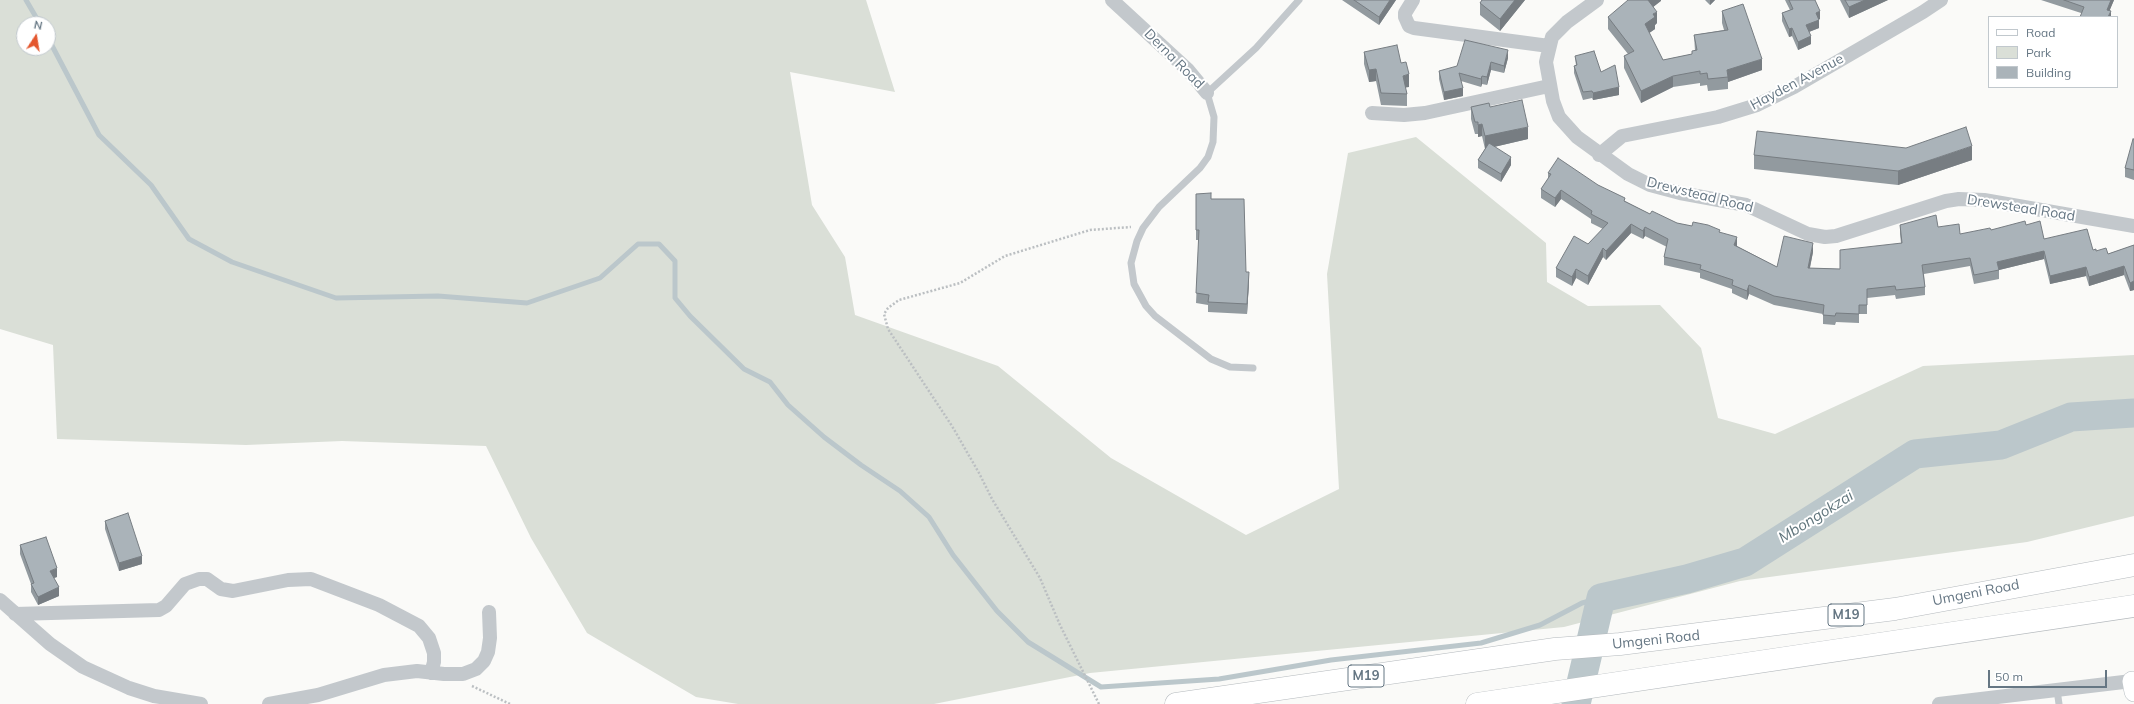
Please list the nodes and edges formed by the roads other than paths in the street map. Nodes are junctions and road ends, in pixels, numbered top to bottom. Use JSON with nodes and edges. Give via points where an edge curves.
{"nodes":[{"id":1,"x":1112,"y":0,"type":"edge"},
{"id":2,"x":1299,"y":0,"type":"edge"},
{"id":3,"x":1413,"y":0,"type":"edge"},
{"id":4,"x":1597,"y":0,"type":"edge"},
{"id":5,"x":1941,"y":0,"type":"edge"},
{"id":6,"x":1549,"y":46,"type":"junction"},
{"id":7,"x":1550,"y":86,"type":"junction"},
{"id":8,"x":1207,"y":93,"type":"junction"},
{"id":9,"x":1372,"y":113,"type":"dead end"},
{"id":10,"x":1599,"y":155,"type":"junction"},
{"id":11,"x":2134,"y":226,"type":"edge"},
{"id":12,"x":1253,"y":368,"type":"dead end"},
{"id":13,"x":2134,"y":565,"type":"edge"},
{"id":14,"x":0,"y":600,"type":"edge"},
{"id":15,"x":2134,"y":606,"type":"edge"},
{"id":16,"x":488,"y":612,"type":"dead end"},
{"id":17,"x":15,"y":614,"type":"junction"},
{"id":18,"x":431,"y":673,"type":"junction"},
{"id":19,"x":2133,"y":685,"type":"edge"},
{"id":20,"x":2058,"y":697,"type":"edge"},
{"id":21,"x":1984,"y":701,"type":"edge"},
{"id":22,"x":201,"y":704,"type":"edge"},
{"id":23,"x":269,"y":704,"type":"edge"},
{"id":24,"x":1176,"y":704,"type":"edge"},
{"id":25,"x":1477,"y":704,"type":"edge"},
{"id":26,"x":1939,"y":704,"type":"edge"}],
"edges":[{"from":1,"to":8,"type":"street","name":"Derna Road","via":[[1183,65]]},
{"from":2,"to":8,"type":"lane","via":[[1256,48]]},
{"from":3,"to":6,"type":"street","via":[[1405,12],[1405,17],[1409,26],[1414,28]]},
{"from":4,"to":6,"type":"street","name":"Drewstead Road","via":[[1567,22],[1552,37]]},
{"from":5,"to":10,"type":"street","name":"Hayden Avenue","via":[[1794,87],[1757,105],[1718,117],[1622,136]]},
{"from":6,"to":7,"type":"street","name":"Drewstead Road","via":[[1546,62]]},
{"from":7,"to":9,"type":"street","via":[[1425,113]]},
{"from":7,"to":10,"type":"street","name":"Drewstead Road","via":[[1559,117],[1576,137]]},
{"from":8,"to":12,"type":"lane","name":"Derna Road","via":[[1214,117],[1213,142],[1208,156],[1200,168],[1159,207],[1143,228],[1133,252],[1132,274],[1134,284],[1146,306],[1178,335],[1211,359],[1230,368]]},
{"from":10,"to":11,"type":"street","name":"Drewstead Road","via":[[1650,185],[1680,193],[1746,204],[1815,236],[1836,236],[1959,199],[1984,200]]},
{"from":13,"to":24,"type":"highway","name":"Umgeni Road","number":"M19","via":[[1895,609],[1620,644],[1555,649]]},
{"from":14,"to":17,"type":"street"},
{"from":15,"to":25,"type":"highway","number":"M19"},
{"from":16,"to":18,"type":"street","via":[[490,638],[484,661],[476,669],[463,674]]},
{"from":17,"to":18,"type":"street","via":[[159,610],[166,606],[185,584],[199,579],[207,579],[221,589],[233,591],[288,580],[311,579],[379,605],[419,626],[429,638],[434,653]]},
{"from":17,"to":22,"type":"street","via":[[50,644],[83,666],[135,690]]},
{"from":18,"to":23,"type":"street","via":[[417,671],[384,675],[318,694]]},
{"from":19,"to":20,"type":"street"},
{"from":20,"to":21,"type":"street"},
{"from":21,"to":26,"type":"street"}]}
